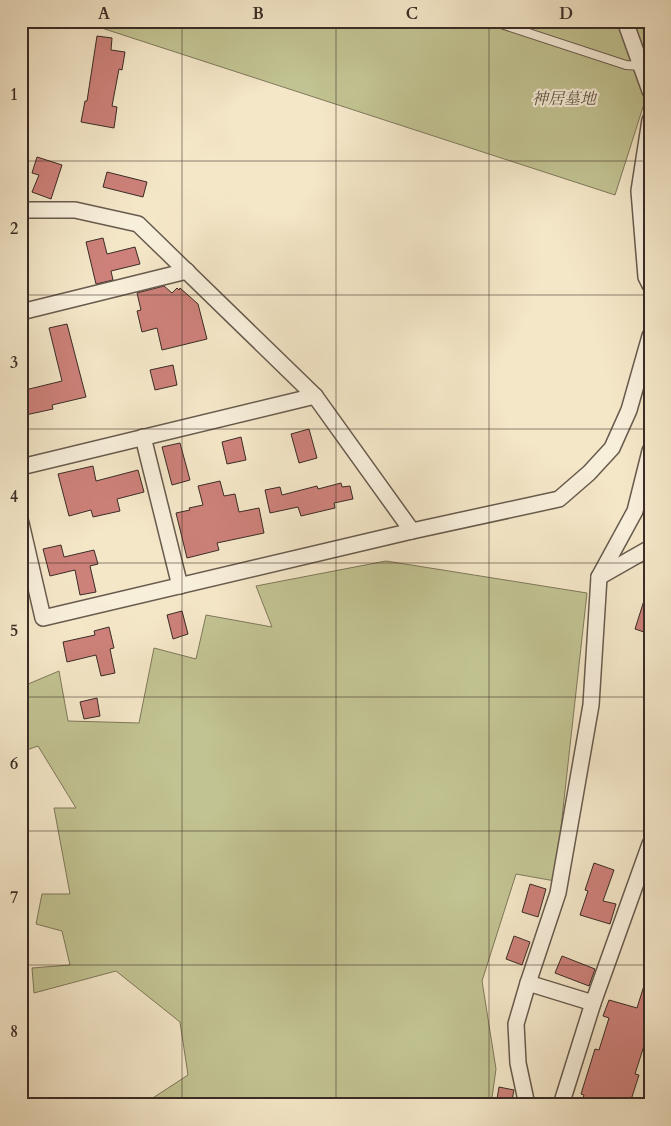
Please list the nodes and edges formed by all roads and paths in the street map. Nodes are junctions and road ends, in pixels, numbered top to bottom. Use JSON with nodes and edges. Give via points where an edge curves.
{"nodes":[{"id":1,"x":492,"y":21,"type":"edge"},
{"id":2,"x":625,"y":21,"type":"edge"},
{"id":3,"x":641,"y":66,"type":"junction"},
{"id":4,"x":650,"y":91,"type":"edge"},
{"id":5,"x":650,"y":120,"type":"edge"},
{"id":6,"x":21,"y":210,"type":"edge"},
{"id":7,"x":187,"y":271,"type":"junction"},
{"id":8,"x":650,"y":285,"type":"edge"},
{"id":9,"x":21,"y":312,"type":"edge"},
{"id":10,"x":650,"y":336,"type":"edge"},
{"id":11,"x":315,"y":396,"type":"junction"},
{"id":12,"x":143,"y":437,"type":"junction"},
{"id":13,"x":650,"y":450,"type":"edge"},
{"id":14,"x":21,"y":466,"type":"edge"},
{"id":15,"x":21,"y":523,"type":"edge"},
{"id":16,"x":412,"y":531,"type":"junction"},
{"id":17,"x":650,"y":548,"type":"edge"},
{"id":18,"x":599,"y":577,"type":"junction"},
{"id":19,"x":180,"y":586,"type":"junction"},
{"id":20,"x":650,"y":844,"type":"edge"},
{"id":21,"x":528,"y":983,"type":"junction"},
{"id":22,"x":593,"y":1003,"type":"junction"},
{"id":23,"x":527,"y":1105,"type":"edge"},
{"id":24,"x":561,"y":1105,"type":"edge"}],
"edges":[{"from":1,"to":3,"type":"lane","via":[[626,65]]},
{"from":2,"to":3,"type":"street"},
{"from":3,"to":4,"type":"street"},
{"from":5,"to":8,"type":"street","via":[[639,191],[646,277]]},
{"from":6,"to":7,"type":"street","via":[[75,210],[138,224]]},
{"from":7,"to":9,"type":"street"},
{"from":7,"to":11,"type":"street"},
{"from":10,"to":16,"type":"street","via":[[629,410],[612,448],[560,499]]},
{"from":11,"to":12,"type":"street"},
{"from":11,"to":16,"type":"street"},
{"from":12,"to":14,"type":"street"},
{"from":12,"to":19,"type":"street"},
{"from":13,"to":18,"type":"street","via":[[635,511]]},
{"from":15,"to":19,"type":"street","via":[[44,618]]},
{"from":16,"to":19,"type":"street"},
{"from":17,"to":18,"type":"street"},
{"from":18,"to":21,"type":"street","via":[[591,705],[558,893]]},
{"from":20,"to":22,"type":"street"},
{"from":21,"to":22,"type":"street"},
{"from":21,"to":23,"type":"street","via":[[516,1024],[518,1063]]},
{"from":22,"to":24,"type":"street"}]}
